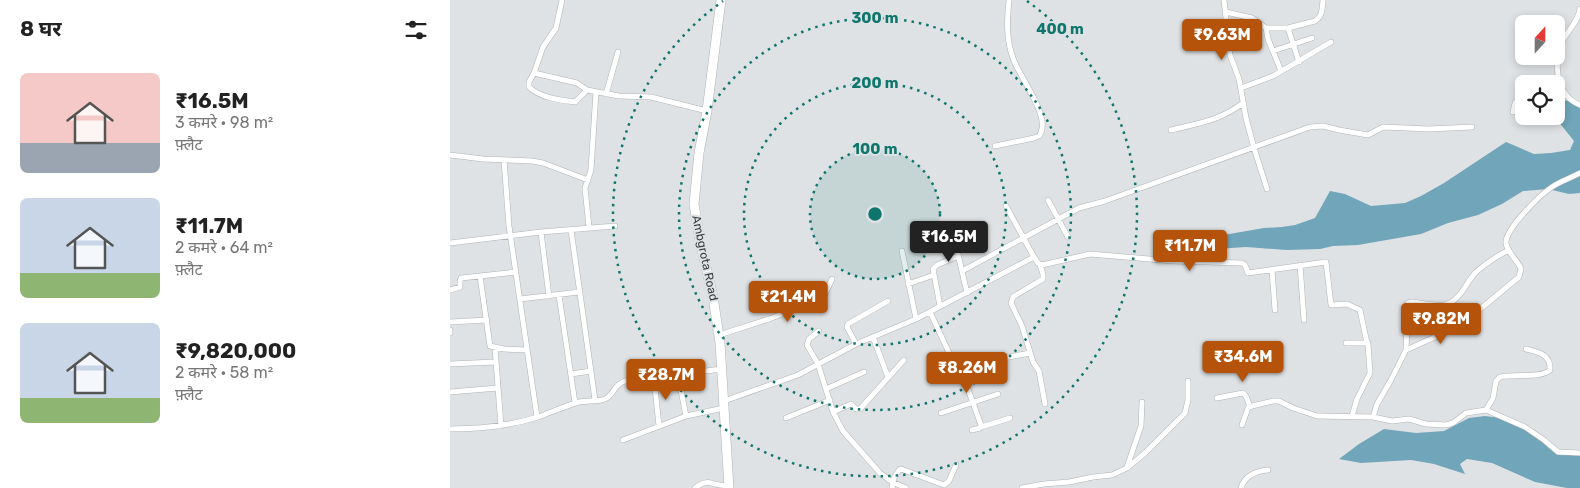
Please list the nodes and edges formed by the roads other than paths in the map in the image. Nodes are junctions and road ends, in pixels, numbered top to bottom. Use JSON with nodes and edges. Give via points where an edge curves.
{"nodes":[{"id":1,"x":562,"y":0,"type":"edge"},
{"id":2,"x":721,"y":0,"type":"edge"},
{"id":3,"x":1008,"y":0,"type":"edge"},
{"id":4,"x":1224,"y":0,"type":"edge"},
{"id":5,"x":1323,"y":0,"type":"edge"},
{"id":6,"x":1580,"y":9,"type":"edge"},
{"id":7,"x":1226,"y":12,"type":"junction"},
{"id":8,"x":1266,"y":28,"type":"junction"},
{"id":9,"x":1288,"y":28,"type":"junction"},
{"id":10,"x":1312,"y":38,"type":"dead end"},
{"id":11,"x":1331,"y":42,"type":"dead end"},
{"id":12,"x":1293,"y":45,"type":"junction"},
{"id":13,"x":1273,"y":51,"type":"junction"},
{"id":14,"x":618,"y":52,"type":"dead end"},
{"id":15,"x":1299,"y":62,"type":"junction"},
{"id":16,"x":1281,"y":71,"type":"junction"},
{"id":17,"x":534,"y":73,"type":"junction"},
{"id":18,"x":1558,"y":75,"type":"edge"},
{"id":19,"x":1241,"y":88,"type":"junction"},
{"id":20,"x":587,"y":90,"type":"junction"},
{"id":21,"x":596,"y":92,"type":"junction"},
{"id":22,"x":1565,"y":93,"type":"edge"},
{"id":23,"x":606,"y":94,"type":"junction"},
{"id":24,"x":1243,"y":103,"type":"junction"},
{"id":25,"x":1515,"y":103,"type":"edge"},
{"id":26,"x":1580,"y":105,"type":"edge"},
{"id":27,"x":707,"y":111,"type":"junction"},
{"id":28,"x":1513,"y":112,"type":"dead end"},
{"id":29,"x":1472,"y":127,"type":"dead end"},
{"id":30,"x":1171,"y":130,"type":"dead end"},
{"id":31,"x":995,"y":146,"type":"dead end"},
{"id":32,"x":1254,"y":148,"type":"junction"},
{"id":33,"x":450,"y":155,"type":"edge"},
{"id":34,"x":504,"y":160,"type":"junction"},
{"id":35,"x":1580,"y":173,"type":"edge"},
{"id":36,"x":588,"y":180,"type":"junction"},
{"id":37,"x":1267,"y":189,"type":"dead end"},
{"id":38,"x":1048,"y":200,"type":"dead end"},
{"id":39,"x":1006,"y":206,"type":"dead end"},
{"id":40,"x":1059,"y":219,"type":"junction"},
{"id":41,"x":615,"y":226,"type":"dead end"},
{"id":42,"x":589,"y":227,"type":"junction"},
{"id":43,"x":952,"y":228,"type":"dead end"},
{"id":44,"x":571,"y":230,"type":"junction"},
{"id":45,"x":541,"y":232,"type":"junction"},
{"id":46,"x":510,"y":235,"type":"junction"},
{"id":47,"x":1068,"y":237,"type":"dead end"},
{"id":48,"x":1024,"y":238,"type":"junction"},
{"id":49,"x":450,"y":243,"type":"edge"},
{"id":50,"x":1509,"y":250,"type":"junction"},
{"id":51,"x":902,"y":251,"type":"dead end"},
{"id":52,"x":958,"y":256,"type":"junction"},
{"id":53,"x":1034,"y":257,"type":"junction"},
{"id":54,"x":1040,"y":265,"type":"junction"},
{"id":55,"x":1300,"y":266,"type":"junction"},
{"id":56,"x":1272,"y":270,"type":"junction"},
{"id":57,"x":516,"y":272,"type":"junction"},
{"id":58,"x":962,"y":272,"type":"junction"},
{"id":59,"x":934,"y":275,"type":"junction"},
{"id":60,"x":480,"y":276,"type":"junction"},
{"id":61,"x":832,"y":280,"type":"dead end"},
{"id":62,"x":908,"y":284,"type":"junction"},
{"id":63,"x":450,"y":290,"type":"edge"},
{"id":64,"x":579,"y":292,"type":"junction"},
{"id":65,"x":967,"y":292,"type":"junction"},
{"id":66,"x":559,"y":295,"type":"junction"},
{"id":67,"x":549,"y":296,"type":"junction"},
{"id":68,"x":520,"y":299,"type":"junction"},
{"id":69,"x":888,"y":300,"type":"dead end"},
{"id":70,"x":940,"y":306,"type":"junction"},
{"id":71,"x":1275,"y":310,"type":"dead end"},
{"id":72,"x":930,"y":312,"type":"junction"},
{"id":73,"x":916,"y":319,"type":"junction"},
{"id":74,"x":487,"y":320,"type":"junction"},
{"id":75,"x":1304,"y":320,"type":"dead end"},
{"id":76,"x":450,"y":322,"type":"edge"},
{"id":77,"x":819,"y":331,"type":"dead end"},
{"id":78,"x":719,"y":335,"type":"junction"},
{"id":79,"x":873,"y":337,"type":"junction"},
{"id":80,"x":1346,"y":343,"type":"dead end"},
{"id":81,"x":1367,"y":343,"type":"junction"},
{"id":82,"x":856,"y":344,"type":"junction"},
{"id":83,"x":495,"y":348,"type":"junction"},
{"id":84,"x":1526,"y":349,"type":"dead end"},
{"id":85,"x":527,"y":350,"type":"junction"},
{"id":86,"x":1406,"y":350,"type":"junction"},
{"id":87,"x":1030,"y":353,"type":"junction"},
{"id":88,"x":904,"y":360,"type":"dead end"},
{"id":89,"x":495,"y":362,"type":"junction"},
{"id":90,"x":450,"y":364,"type":"edge"},
{"id":91,"x":818,"y":364,"type":"junction"},
{"id":92,"x":723,"y":369,"type":"junction"},
{"id":93,"x":591,"y":371,"type":"junction"},
{"id":94,"x":864,"y":372,"type":"dead end"},
{"id":95,"x":571,"y":374,"type":"junction"},
{"id":96,"x":678,"y":374,"type":"junction"},
{"id":97,"x":963,"y":376,"type":"junction"},
{"id":98,"x":888,"y":377,"type":"junction"},
{"id":99,"x":654,"y":378,"type":"junction"},
{"id":100,"x":1188,"y":381,"type":"dead end"},
{"id":101,"x":498,"y":388,"type":"junction"},
{"id":102,"x":826,"y":389,"type":"junction"},
{"id":103,"x":450,"y":392,"type":"edge"},
{"id":104,"x":998,"y":394,"type":"dead end"},
{"id":105,"x":1217,"y":398,"type":"dead end"},
{"id":106,"x":595,"y":400,"type":"junction"},
{"id":107,"x":830,"y":400,"type":"junction"},
{"id":108,"x":973,"y":402,"type":"junction"},
{"id":109,"x":1142,"y":402,"type":"dead end"},
{"id":110,"x":575,"y":403,"type":"junction"},
{"id":111,"x":724,"y":404,"type":"junction"},
{"id":112,"x":1045,"y":404,"type":"dead end"},
{"id":113,"x":1250,"y":407,"type":"junction"},
{"id":114,"x":1486,"y":410,"type":"junction"},
{"id":115,"x":833,"y":412,"type":"junction"},
{"id":116,"x":942,"y":413,"type":"dead end"},
{"id":117,"x":686,"y":416,"type":"junction"},
{"id":118,"x":1352,"y":416,"type":"junction"},
{"id":119,"x":537,"y":417,"type":"junction"},
{"id":120,"x":786,"y":418,"type":"dead end"},
{"id":121,"x":1010,"y":418,"type":"dead end"},
{"id":122,"x":1372,"y":418,"type":"junction"},
{"id":123,"x":1242,"y":425,"type":"dead end"},
{"id":124,"x":501,"y":426,"type":"junction"},
{"id":125,"x":659,"y":426,"type":"junction"},
{"id":126,"x":980,"y":427,"type":"junction"},
{"id":127,"x":450,"y":429,"type":"edge"},
{"id":128,"x":972,"y":430,"type":"dead end"},
{"id":129,"x":623,"y":440,"type":"dead end"},
{"id":130,"x":1580,"y":453,"type":"edge"},
{"id":131,"x":956,"y":465,"type":"dead end"},
{"id":132,"x":1127,"y":468,"type":"junction"},
{"id":133,"x":1268,"y":470,"type":"dead end"},
{"id":134,"x":892,"y":485,"type":"edge"},
{"id":135,"x":729,"y":486,"type":"edge"},
{"id":136,"x":695,"y":488,"type":"edge"},
{"id":137,"x":906,"y":488,"type":"edge"},
{"id":138,"x":1022,"y":488,"type":"edge"},
{"id":139,"x":1241,"y":488,"type":"edge"}],
"edges":[{"from":1,"to":17,"type":"street","via":[[556,28],[543,47]]},
{"from":2,"to":27,"type":"main road","name":"Ambgrota Road"},
{"from":3,"to":31,"type":"street","via":[[1007,29],[1012,57],[1038,109],[1043,128],[1034,138]]},
{"from":4,"to":7,"type":"street"},
{"from":5,"to":9,"type":"street","via":[[1319,19]]},
{"from":6,"to":18,"type":"street","via":[[1559,52]]},
{"from":7,"to":8,"type":"street","via":[[1252,18]]},
{"from":7,"to":19,"type":"street","via":[[1230,55]]},
{"from":8,"to":9,"type":"street"},
{"from":8,"to":13,"type":"street"},
{"from":9,"to":12,"type":"street"},
{"from":10,"to":12,"type":"street"},
{"from":11,"to":15,"type":"street"},
{"from":12,"to":13,"type":"street"},
{"from":12,"to":15,"type":"street"},
{"from":13,"to":16,"type":"street"},
{"from":14,"to":23,"type":"street"},
{"from":15,"to":16,"type":"street"},
{"from":16,"to":19,"type":"street"},
{"from":17,"to":20,"type":"street","via":[[577,84]]},
{"from":17,"to":20,"type":"street","via":[[529,87],[548,97],[575,102]]},
{"from":19,"to":24,"type":"street"},
{"from":20,"to":21,"type":"street"},
{"from":21,"to":23,"type":"street"},
{"from":21,"to":36,"type":"street"},
{"from":22,"to":26,"type":"street"},
{"from":23,"to":27,"type":"street","via":[[651,96]]},
{"from":24,"to":30,"type":"street","via":[[1224,116]]},
{"from":24,"to":32,"type":"street"},
{"from":25,"to":28,"type":"street"},
{"from":27,"to":78,"type":"main road","name":"Ambgrota Road","via":[[694,204]]},
{"from":29,"to":32,"type":"street","via":[[1386,127],[1368,135],[1317,125]]},
{"from":32,"to":37,"type":"street"},
{"from":32,"to":40,"type":"street","via":[[1086,206]]},
{"from":33,"to":34,"type":"street"},
{"from":34,"to":36,"type":"street","via":[[543,163]]},
{"from":34,"to":46,"type":"street"},
{"from":35,"to":50,"type":"street","via":[[1554,185],[1535,202],[1507,236]]},
{"from":36,"to":42,"type":"street","via":[[585,194]]},
{"from":38,"to":40,"type":"street"},
{"from":39,"to":48,"type":"street"},
{"from":40,"to":47,"type":"street"},
{"from":40,"to":48,"type":"street"},
{"from":41,"to":42,"type":"street"},
{"from":42,"to":44,"type":"street"},
{"from":43,"to":52,"type":"street"},
{"from":44,"to":45,"type":"street"},
{"from":44,"to":64,"type":"street"},
{"from":45,"to":46,"type":"street"},
{"from":45,"to":67,"type":"street"},
{"from":46,"to":49,"type":"street"},
{"from":46,"to":57,"type":"street"},
{"from":48,"to":53,"type":"street"},
{"from":48,"to":58,"type":"street"},
{"from":50,"to":86,"type":"street","via":[[1520,266],[1519,277],[1453,329]]},
{"from":50,"to":86,"type":"street","via":[[1475,272],[1458,296],[1448,303],[1408,303]]},
{"from":51,"to":62,"type":"street"},
{"from":52,"to":58,"type":"street"},
{"from":52,"to":59,"type":"street","via":[[934,267]]},
{"from":53,"to":54,"type":"street"},
{"from":53,"to":65,"type":"street"},
{"from":54,"to":56,"type":"street","via":[[1090,254],[1242,263],[1248,273]]},
{"from":54,"to":87,"type":"street","via":[[1043,280],[1010,301]]},
{"from":55,"to":56,"type":"street"},
{"from":55,"to":75,"type":"street"},
{"from":55,"to":81,"type":"street","via":[[1327,263],[1331,305],[1347,304],[1358,308]]},
{"from":56,"to":71,"type":"street"},
{"from":57,"to":60,"type":"street"},
{"from":57,"to":68,"type":"street"},
{"from":58,"to":65,"type":"street"},
{"from":59,"to":62,"type":"street"},
{"from":59,"to":70,"type":"street"},
{"from":60,"to":63,"type":"street","via":[[461,278],[460,287]]},
{"from":60,"to":74,"type":"street"},
{"from":61,"to":78,"type":"street","via":[[818,300],[770,320]]},
{"from":62,"to":73,"type":"street"},
{"from":64,"to":66,"type":"street"},
{"from":64,"to":93,"type":"street"},
{"from":65,"to":70,"type":"street"},
{"from":66,"to":67,"type":"street"},
{"from":66,"to":95,"type":"street"},
{"from":67,"to":68,"type":"street"},
{"from":68,"to":85,"type":"street"},
{"from":69,"to":82,"type":"street","via":[[848,324]]},
{"from":70,"to":72,"type":"street"},
{"from":72,"to":73,"type":"street"},
{"from":72,"to":97,"type":"street"},
{"from":73,"to":79,"type":"street"},
{"from":74,"to":76,"type":"street"},
{"from":74,"to":83,"type":"street","via":[[489,344]]},
{"from":77,"to":91,"type":"street","via":[[807,343]]},
{"from":78,"to":92,"type":"main road","name":"Ambgrota Road"},
{"from":79,"to":82,"type":"street"},
{"from":79,"to":98,"type":"street"},
{"from":80,"to":81,"type":"street"},
{"from":81,"to":118,"type":"street","via":[[1370,372]]},
{"from":82,"to":91,"type":"street"},
{"from":83,"to":85,"type":"street"},
{"from":83,"to":89,"type":"street"},
{"from":84,"to":114,"type":"street","via":[[1544,354],[1550,370],[1542,374],[1500,376]]},
{"from":85,"to":119,"type":"street"},
{"from":86,"to":122,"type":"street"},
{"from":87,"to":97,"type":"street","via":[[993,360]]},
{"from":87,"to":112,"type":"street","via":[[1039,371]]},
{"from":88,"to":98,"type":"street"},
{"from":89,"to":90,"type":"street"},
{"from":89,"to":101,"type":"street"},
{"from":91,"to":102,"type":"street"},
{"from":91,"to":111,"type":"street"},
{"from":92,"to":96,"type":"street"},
{"from":92,"to":111,"type":"main road","name":"Ambgrota Road"},
{"from":93,"to":95,"type":"street"},
{"from":93,"to":106,"type":"street"},
{"from":94,"to":102,"type":"street"},
{"from":95,"to":110,"type":"street"},
{"from":96,"to":99,"type":"street"},
{"from":96,"to":117,"type":"street"},
{"from":97,"to":108,"type":"street"},
{"from":98,"to":115,"type":"street","via":[[859,410],[851,404]]},
{"from":99,"to":106,"type":"street","via":[[620,383],[608,398]]},
{"from":99,"to":125,"type":"street"},
{"from":100,"to":132,"type":"street","via":[[1185,413]]},
{"from":101,"to":103,"type":"street"},
{"from":101,"to":124,"type":"street"},
{"from":102,"to":107,"type":"street"},
{"from":104,"to":108,"type":"street"},
{"from":105,"to":113,"type":"street","via":[[1243,393]]},
{"from":106,"to":110,"type":"street"},
{"from":107,"to":115,"type":"street"},
{"from":107,"to":120,"type":"street"},
{"from":108,"to":116,"type":"street"},
{"from":108,"to":126,"type":"street"},
{"from":109,"to":132,"type":"street","via":[[1141,426]]},
{"from":110,"to":119,"type":"street"},
{"from":111,"to":117,"type":"street"},
{"from":111,"to":135,"type":"main road","name":"Ambgrota Road"},
{"from":113,"to":118,"type":"street","via":[[1276,401],[1317,416]]},
{"from":113,"to":123,"type":"street","via":[[1245,412]]},
{"from":114,"to":122,"type":"street","via":[[1466,413],[1446,425]]},
{"from":114,"to":130,"type":"street","via":[[1525,427],[1558,452]]},
{"from":115,"to":134,"type":"street","via":[[843,431]]},
{"from":117,"to":125,"type":"street"},
{"from":118,"to":122,"type":"street"},
{"from":119,"to":124,"type":"street"},
{"from":121,"to":126,"type":"street"},
{"from":124,"to":127,"type":"street"},
{"from":125,"to":129,"type":"street"},
{"from":126,"to":128,"type":"street"},
{"from":131,"to":134,"type":"street","via":[[944,486],[901,469]]},
{"from":132,"to":138,"type":"street","via":[[1112,474]]},
{"from":133,"to":139,"type":"street","via":[[1252,474]]},
{"from":134,"to":137,"type":"street"},
{"from":135,"to":136,"type":"street","via":[[722,488],[703,483]]}]}
